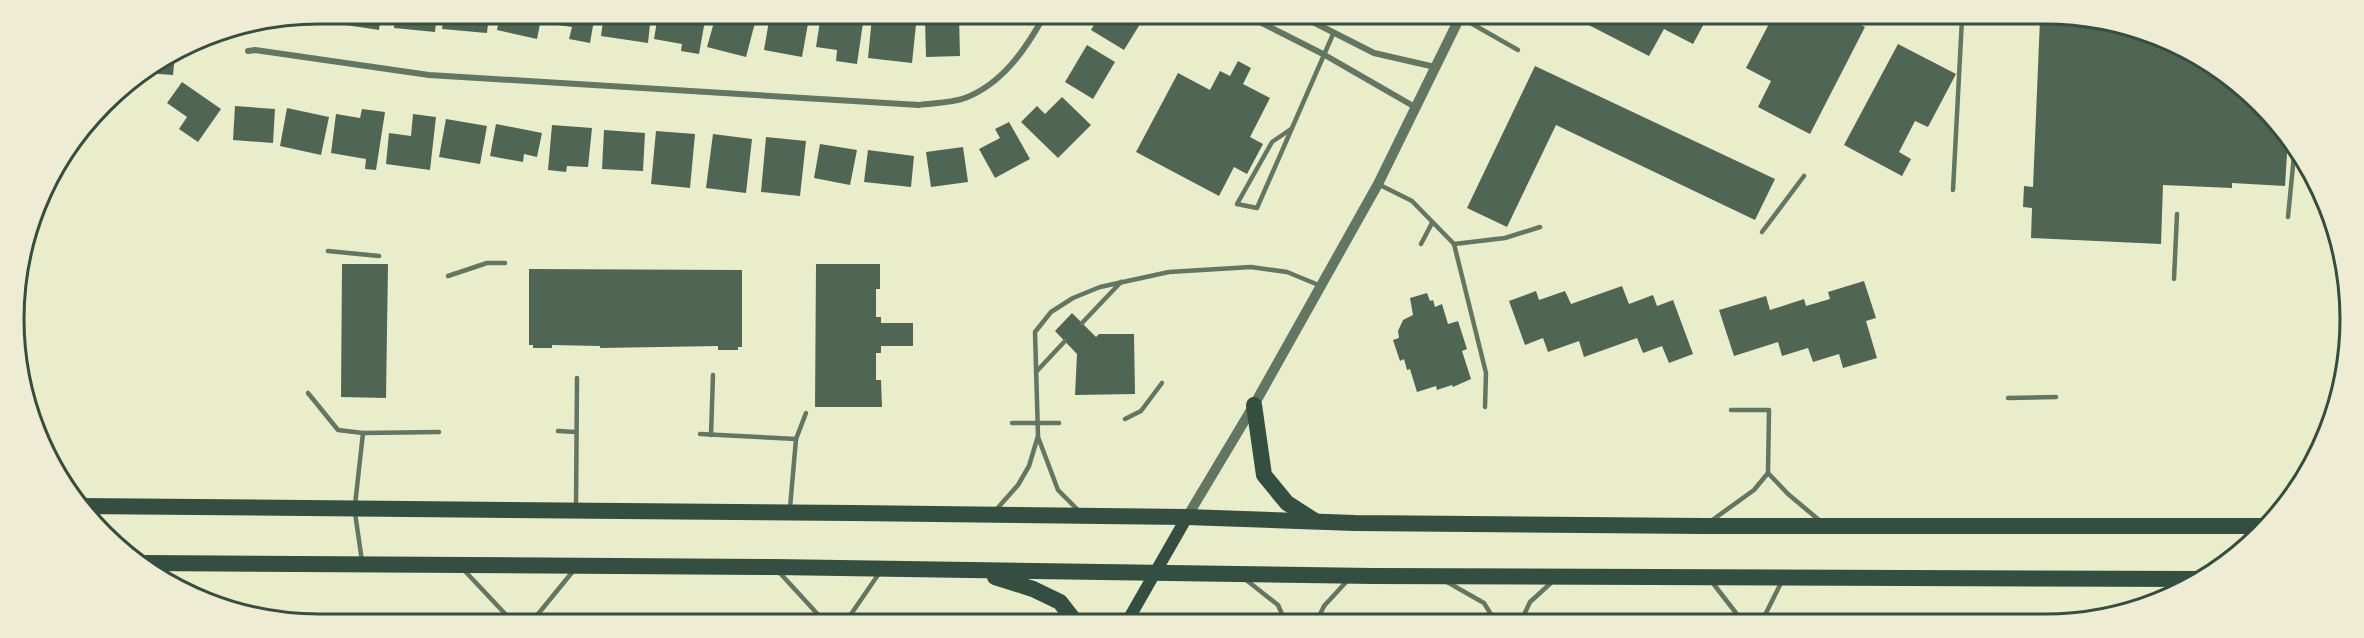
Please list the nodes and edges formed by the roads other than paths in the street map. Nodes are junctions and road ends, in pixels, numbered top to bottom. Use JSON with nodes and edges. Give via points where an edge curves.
{"nodes":[{"id":1,"x":1040,"y":24,"type":"edge"},
{"id":2,"x":1265,"y":24,"type":"edge"},
{"id":3,"x":1317,"y":24,"type":"edge"},
{"id":4,"x":1456,"y":24,"type":"edge"},
{"id":5,"x":1472,"y":24,"type":"edge"},
{"id":6,"x":1962,"y":24,"type":"edge"},
{"id":7,"x":1334,"y":32,"type":"junction"},
{"id":8,"x":1518,"y":50,"type":"dead end"},
{"id":9,"x":248,"y":51,"type":"dead end"},
{"id":10,"x":1323,"y":54,"type":"junction"},
{"id":11,"x":1435,"y":67,"type":"junction"},
{"id":12,"x":1415,"y":107,"type":"junction"},
{"id":13,"x":1291,"y":129,"type":"junction"},
{"id":14,"x":2293,"y":161,"type":"edge"},
{"id":15,"x":1804,"y":176,"type":"dead end"},
{"id":16,"x":1378,"y":184,"type":"junction"},
{"id":17,"x":1953,"y":190,"type":"dead end"},
{"id":18,"x":2177,"y":214,"type":"dead end"},
{"id":19,"x":2288,"y":217,"type":"dead end"},
{"id":20,"x":1432,"y":223,"type":"junction"},
{"id":21,"x":1540,"y":226,"type":"dead end"},
{"id":22,"x":1762,"y":232,"type":"dead end"},
{"id":23,"x":1421,"y":244,"type":"dead end"},
{"id":24,"x":1454,"y":244,"type":"junction"},
{"id":25,"x":328,"y":251,"type":"dead end"},
{"id":26,"x":380,"y":256,"type":"dead end"},
{"id":27,"x":506,"y":263,"type":"dead end"},
{"id":28,"x":448,"y":276,"type":"dead end"},
{"id":29,"x":2174,"y":279,"type":"dead end"},
{"id":30,"x":1120,"y":282,"type":"junction"},
{"id":31,"x":1321,"y":286,"type":"junction"},
{"id":32,"x":1082,"y":323,"type":"dead end"},
{"id":33,"x":1065,"y":341,"type":"dead end"},
{"id":34,"x":1036,"y":372,"type":"junction"},
{"id":35,"x":713,"y":375,"type":"dead end"},
{"id":36,"x":577,"y":378,"type":"dead end"},
{"id":37,"x":1162,"y":383,"type":"dead end"},
{"id":38,"x":308,"y":393,"type":"dead end"},
{"id":39,"x":2056,"y":397,"type":"dead end"},
{"id":40,"x":2008,"y":398,"type":"dead end"},
{"id":41,"x":1254,"y":405,"type":"junction"},
{"id":42,"x":1485,"y":407,"type":"dead end"},
{"id":43,"x":1731,"y":410,"type":"dead end"},
{"id":44,"x":806,"y":413,"type":"dead end"},
{"id":45,"x":1125,"y":419,"type":"dead end"},
{"id":46,"x":1012,"y":423,"type":"dead end"},
{"id":47,"x":1059,"y":423,"type":"dead end"},
{"id":48,"x":1038,"y":424,"type":"junction"},
{"id":49,"x":558,"y":431,"type":"dead end"},
{"id":50,"x":439,"y":432,"type":"dead end"},
{"id":51,"x":576,"y":432,"type":"junction"},
{"id":52,"x":363,"y":433,"type":"junction"},
{"id":53,"x":700,"y":434,"type":"dead end"},
{"id":54,"x":711,"y":435,"type":"junction"},
{"id":55,"x":1038,"y":436,"type":"junction"},
{"id":56,"x":796,"y":439,"type":"junction"},
{"id":57,"x":1768,"y":473,"type":"junction"},
{"id":58,"x":91,"y":506,"type":"edge"},
{"id":59,"x":354,"y":509,"type":"junction"},
{"id":60,"x":576,"y":510,"type":"junction"},
{"id":61,"x":789,"y":512,"type":"junction"},
{"id":62,"x":992,"y":515,"type":"junction"},
{"id":63,"x":1084,"y":516,"type":"junction"},
{"id":64,"x":1187,"y":517,"type":"junction"},
{"id":65,"x":1316,"y":521,"type":"junction"},
{"id":66,"x":1704,"y":526,"type":"junction"},
{"id":67,"x":1826,"y":526,"type":"junction"},
{"id":68,"x":2256,"y":526,"type":"edge"},
{"id":69,"x":154,"y":563,"type":"edge"},
{"id":70,"x":363,"y":564,"type":"junction"},
{"id":71,"x":459,"y":565,"type":"junction"},
{"id":72,"x":578,"y":566,"type":"junction"},
{"id":73,"x":775,"y":567,"type":"junction"},
{"id":74,"x":882,"y":569,"type":"junction"},
{"id":75,"x":977,"y":571,"type":"junction"},
{"id":76,"x":1155,"y":574,"type":"junction"},
{"id":77,"x":1240,"y":575,"type":"junction"},
{"id":78,"x":1351,"y":576,"type":"junction"},
{"id":79,"x":1437,"y":577,"type":"junction"},
{"id":80,"x":1558,"y":577,"type":"junction"},
{"id":81,"x":1708,"y":578,"type":"junction"},
{"id":82,"x":1784,"y":578,"type":"junction"},
{"id":83,"x":2184,"y":579,"type":"edge"},
{"id":84,"x":505,"y":614,"type":"edge"},
{"id":85,"x":538,"y":614,"type":"edge"},
{"id":86,"x":818,"y":614,"type":"edge"},
{"id":87,"x":851,"y":614,"type":"edge"},
{"id":88,"x":1069,"y":614,"type":"edge"},
{"id":89,"x":1132,"y":614,"type":"edge"},
{"id":90,"x":1282,"y":614,"type":"edge"},
{"id":91,"x":1320,"y":614,"type":"edge"},
{"id":92,"x":1491,"y":614,"type":"edge"},
{"id":93,"x":1524,"y":614,"type":"edge"},
{"id":94,"x":1736,"y":614,"type":"edge"},
{"id":95,"x":1766,"y":614,"type":"edge"}],
"edges":[{"from":1,"to":9,"type":"street","via":[[1001,77],[965,98],[919,105],[429,75]]},
{"from":2,"to":10,"type":"street"},
{"from":3,"to":7,"type":"street"},
{"from":4,"to":11,"type":"street"},
{"from":5,"to":8,"type":"lane"},
{"from":6,"to":17,"type":"lane"},
{"from":7,"to":10,"type":"lane"},
{"from":7,"to":11,"type":"street","via":[[1374,53]]},
{"from":10,"to":12,"type":"street"},
{"from":10,"to":13,"type":"lane"},
{"from":11,"to":12,"type":"street"},
{"from":12,"to":16,"type":"street"},
{"from":13,"to":13,"type":"lane","via":[[1257,208],[1237,204],[1272,142]]},
{"from":14,"to":19,"type":"lane"},
{"from":15,"to":22,"type":"lane"},
{"from":16,"to":20,"type":"lane","via":[[1412,201]]},
{"from":16,"to":31,"type":"street"},
{"from":18,"to":29,"type":"lane"},
{"from":20,"to":23,"type":"lane"},
{"from":20,"to":24,"type":"lane"},
{"from":21,"to":24,"type":"lane","via":[[1505,238]]},
{"from":24,"to":42,"type":"lane","via":[[1486,373]]},
{"from":25,"to":26,"type":"lane"},
{"from":27,"to":28,"type":"lane","via":[[487,263]]},
{"from":30,"to":31,"type":"lane","via":[[1169,272],[1251,267],[1287,272]]},
{"from":30,"to":32,"type":"lane"},
{"from":30,"to":34,"type":"lane","via":[[1073,298],[1051,312],[1035,332]]},
{"from":31,"to":41,"type":"street"},
{"from":33,"to":34,"type":"lane"},
{"from":34,"to":48,"type":"lane"},
{"from":35,"to":54,"type":"lane"},
{"from":36,"to":51,"type":"lane"},
{"from":37,"to":45,"type":"lane","via":[[1141,411]]},
{"from":38,"to":52,"type":"lane","via":[[338,430]]},
{"from":39,"to":40,"type":"lane"},
{"from":41,"to":64,"type":"street"},
{"from":41,"to":65,"type":"highway","via":[[1264,475],[1287,503]]},
{"from":43,"to":57,"type":"lane","via":[[1769,410]]},
{"from":44,"to":56,"type":"lane"},
{"from":46,"to":48,"type":"lane"},
{"from":47,"to":48,"type":"lane"},
{"from":48,"to":55,"type":"lane"},
{"from":49,"to":51,"type":"lane"},
{"from":50,"to":52,"type":"lane"},
{"from":51,"to":60,"type":"lane"},
{"from":52,"to":59,"type":"lane"},
{"from":53,"to":54,"type":"lane"},
{"from":54,"to":56,"type":"lane"},
{"from":55,"to":62,"type":"lane","via":[[1029,466],[1018,485]]},
{"from":55,"to":63,"type":"lane","via":[[1058,490]]},
{"from":56,"to":61,"type":"lane"},
{"from":57,"to":66,"type":"lane","via":[[1754,490]]},
{"from":57,"to":67,"type":"lane"},
{"from":58,"to":59,"type":"highway"},
{"from":59,"to":60,"type":"highway"},
{"from":59,"to":70,"type":"lane"},
{"from":60,"to":61,"type":"highway"},
{"from":61,"to":62,"type":"highway"},
{"from":62,"to":63,"type":"highway"},
{"from":63,"to":64,"type":"highway"},
{"from":64,"to":65,"type":"highway"},
{"from":64,"to":76,"type":"main road"},
{"from":65,"to":66,"type":"highway"},
{"from":66,"to":67,"type":"highway"},
{"from":67,"to":68,"type":"highway"},
{"from":69,"to":70,"type":"highway"},
{"from":70,"to":71,"type":"highway"},
{"from":71,"to":72,"type":"highway"},
{"from":71,"to":84,"type":"lane"},
{"from":72,"to":73,"type":"highway"},
{"from":72,"to":85,"type":"lane"},
{"from":73,"to":74,"type":"highway"},
{"from":73,"to":86,"type":"lane"},
{"from":74,"to":75,"type":"highway"},
{"from":74,"to":87,"type":"lane"},
{"from":75,"to":76,"type":"highway"},
{"from":75,"to":88,"type":"highway","via":[[1033,589],[1060,602]]},
{"from":76,"to":77,"type":"highway"},
{"from":76,"to":89,"type":"main road"},
{"from":77,"to":78,"type":"highway"},
{"from":77,"to":90,"type":"lane","via":[[1278,605]]},
{"from":78,"to":79,"type":"highway"},
{"from":78,"to":91,"type":"lane"},
{"from":79,"to":80,"type":"highway"},
{"from":79,"to":92,"type":"lane","via":[[1484,603]]},
{"from":80,"to":81,"type":"highway"},
{"from":80,"to":93,"type":"lane","via":[[1530,602]]},
{"from":81,"to":82,"type":"highway"},
{"from":81,"to":94,"type":"lane"},
{"from":82,"to":83,"type":"highway"},
{"from":82,"to":95,"type":"lane"}]}
